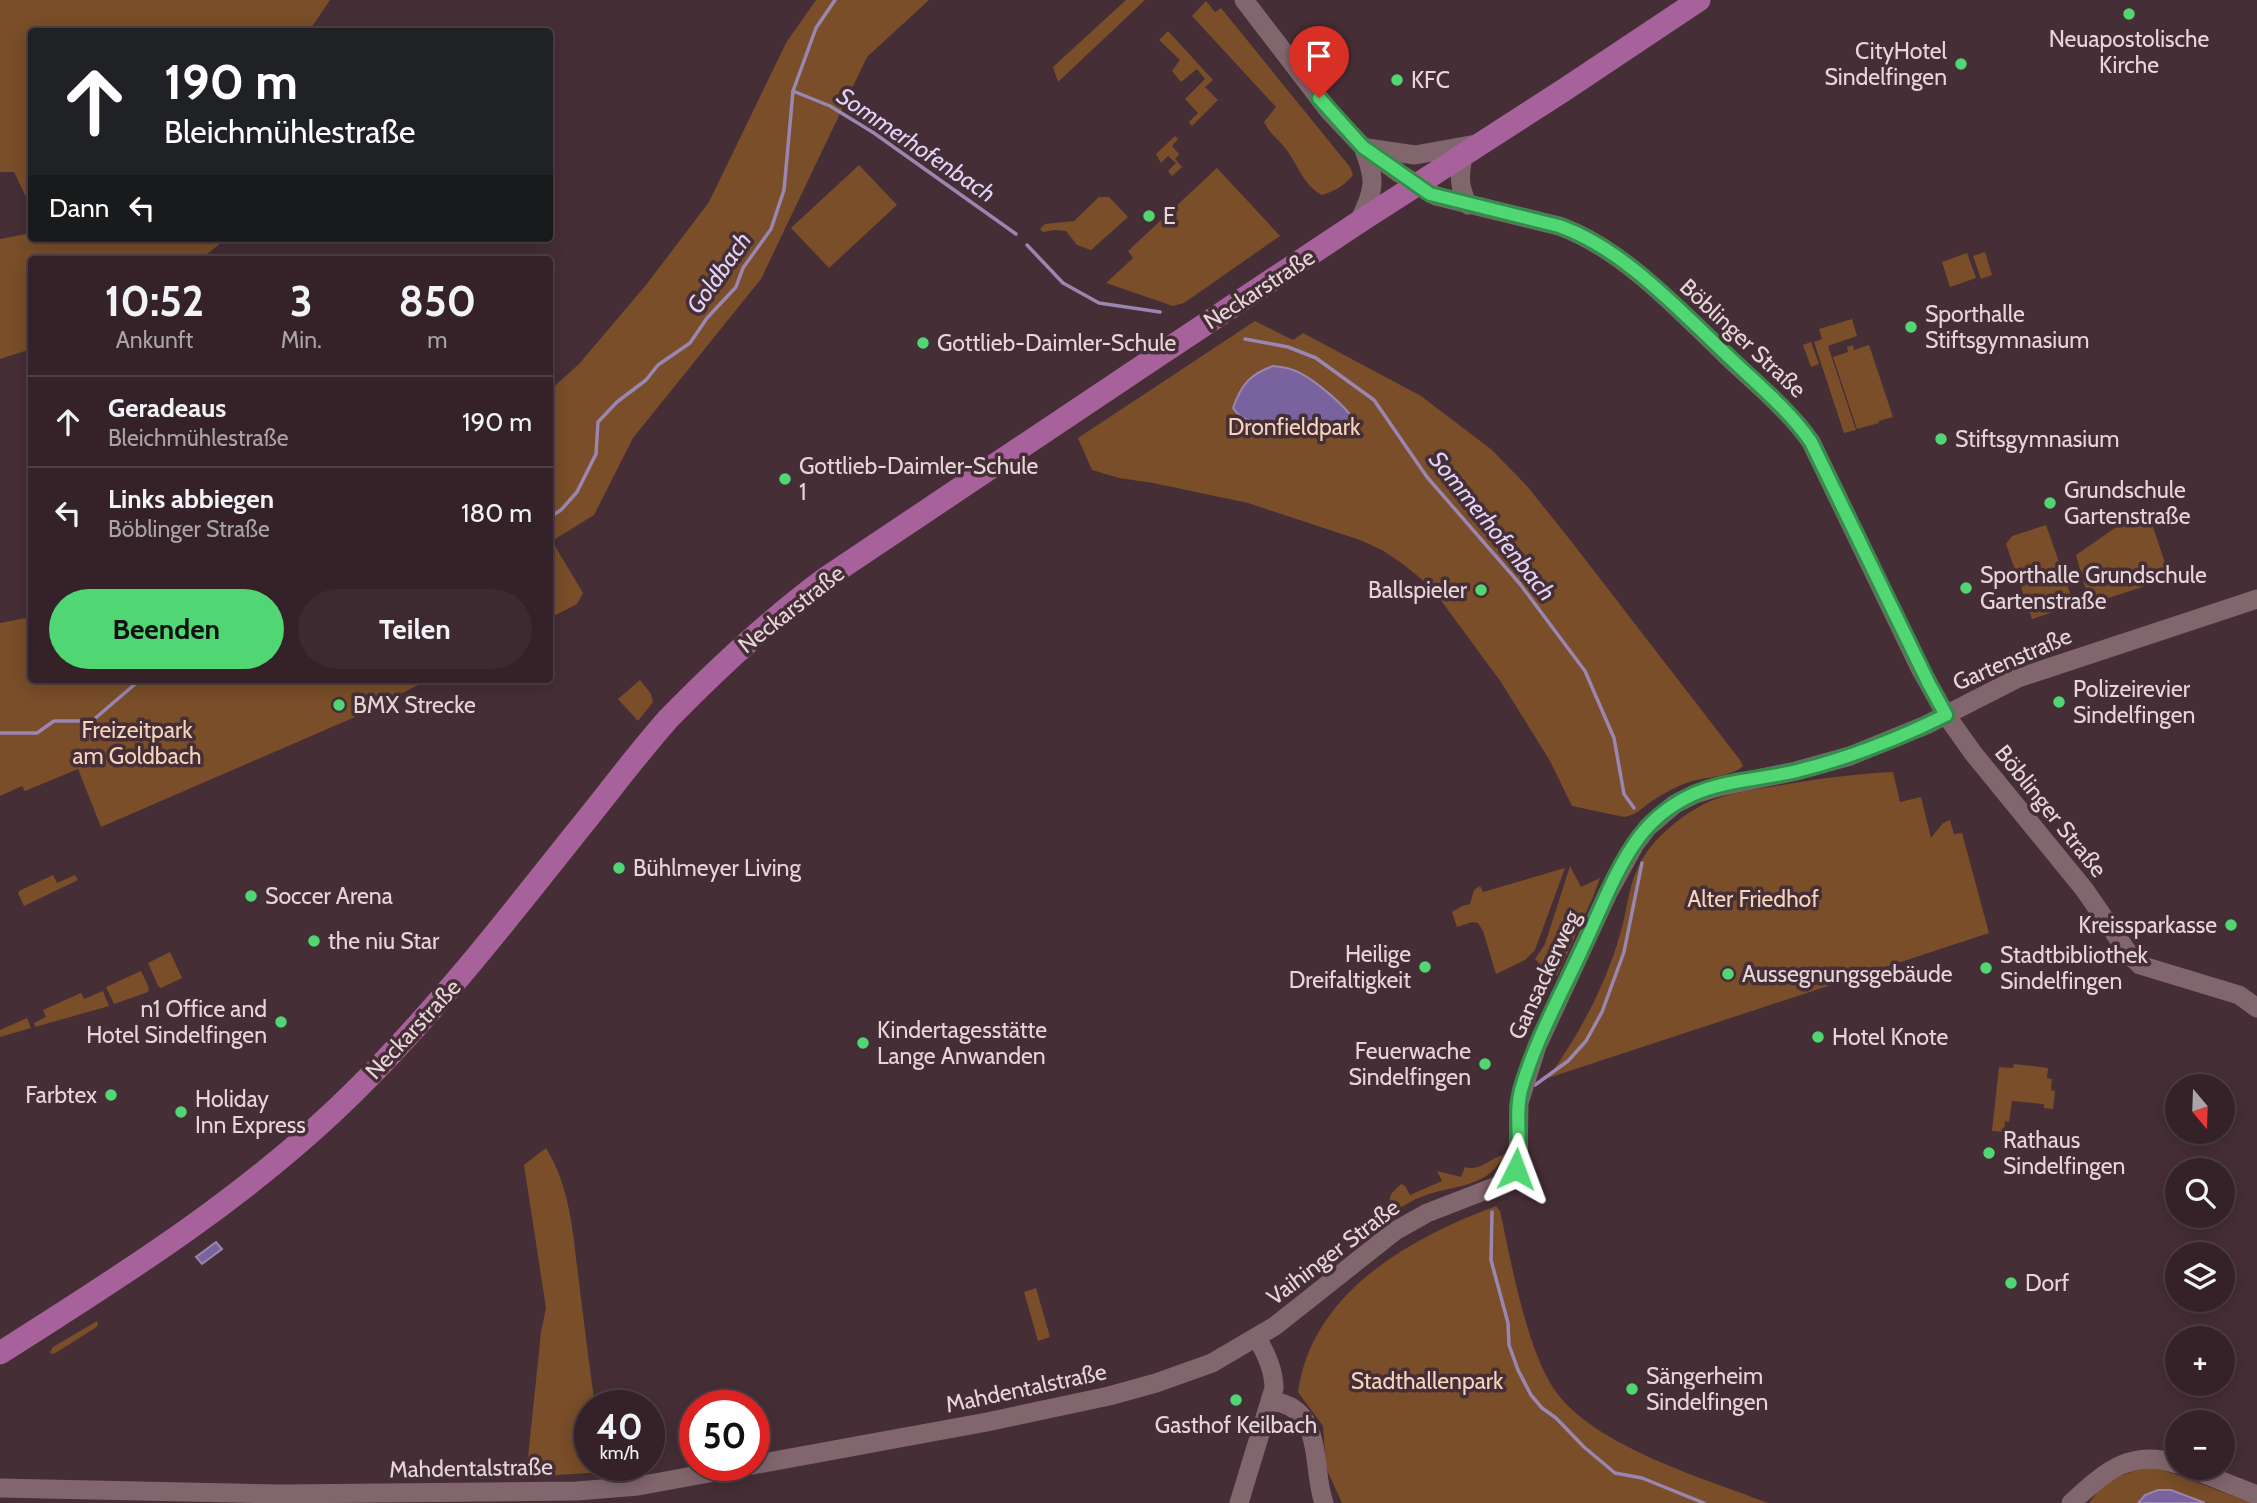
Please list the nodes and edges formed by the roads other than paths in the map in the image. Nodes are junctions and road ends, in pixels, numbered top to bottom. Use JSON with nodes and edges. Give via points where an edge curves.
{"nodes":[{"id":1,"x":1244,"y":0,"type":"edge"},
{"id":2,"x":1699,"y":0,"type":"edge"},
{"id":3,"x":1486,"y":142,"type":"junction"},
{"id":4,"x":1363,"y":147,"type":"junction"},
{"id":5,"x":1463,"y":157,"type":"junction"},
{"id":6,"x":1417,"y":186,"type":"junction"},
{"id":7,"x":1468,"y":205,"type":"junction"},
{"id":8,"x":1359,"y":222,"type":"junction"},
{"id":9,"x":2256,"y":599,"type":"edge"},
{"id":10,"x":1946,"y":715,"type":"junction"},
{"id":11,"x":1634,"y":844,"type":"joint"},
{"id":12,"x":2257,"y":1008,"type":"edge"},
{"id":13,"x":1514,"y":1174,"type":"joint"},
{"id":14,"x":1257,"y":1338,"type":"junction"},
{"id":15,"x":0,"y":1353,"type":"edge"},
{"id":16,"x":1270,"y":1399,"type":"junction"},
{"id":17,"x":2165,"y":1461,"type":"edge"},
{"id":18,"x":2220,"y":1480,"type":"edge"},
{"id":19,"x":0,"y":1488,"type":"edge"},
{"id":20,"x":2257,"y":1494,"type":"edge"},
{"id":21,"x":1239,"y":1503,"type":"edge"},
{"id":22,"x":1324,"y":1503,"type":"edge"},
{"id":23,"x":2071,"y":1503,"type":"edge"}],
"edges":[{"from":1,"to":4,"type":"main road","name":"Böblinger Straße","via":[[1329,111]]},
{"from":2,"to":3,"type":"main road","name":"Neckarstraße"},
{"from":3,"to":4,"type":"main road","via":[[1415,155]]},
{"from":3,"to":5,"type":"main road","name":"Neckarstraße"},
{"from":4,"to":6,"type":"main road","name":"Böblinger Straße"},
{"from":4,"to":8,"type":"main road","via":[[1373,185]]},
{"from":5,"to":6,"type":"main road","name":"Neckarstraße"},
{"from":5,"to":7,"type":"main road","via":[[1460,186]]},
{"from":6,"to":7,"type":"main road","name":"Böblinger Straße"},
{"from":6,"to":8,"type":"main road","name":"Neckarstraße"},
{"from":7,"to":10,"type":"main road","name":"Böblinger Straße","via":[[1566,229],[1614,254],[1795,421],[1811,442]]},
{"from":8,"to":15,"type":"main road","name":"Neckarstraße","via":[[785,608],[669,718],[465,972],[340,1105],[273,1164],[158,1251]]},
{"from":9,"to":10,"type":"main road","name":"Gartenstraße","via":[[2018,678]]},
{"from":10,"to":11,"type":"main road","name":"Gartenstraße","via":[[1850,756],[1695,794],[1661,815]]},
{"from":10,"to":12,"type":"main road","name":"Böblinger Straße","via":[[2140,965],[2239,995]]},
{"from":11,"to":13,"type":"main road","name":"Gansackerweg","via":[[1533,1056],[1519,1103]]},
{"from":13,"to":14,"type":"main road","name":"Vaihinger Straße","via":[[1502,1184],[1427,1213],[1395,1231]]},
{"from":14,"to":16,"type":"main road","via":[[1274,1379]]},
{"from":14,"to":19,"type":"main road","name":"Mahdentalstraße","via":[[1197,1369],[1109,1396],[630,1487],[517,1493],[294,1494]]},
{"from":16,"to":21,"type":"main road"},
{"from":16,"to":22,"type":"main road","via":[[1299,1413],[1309,1430]]},
{"from":17,"to":23,"type":"main road","via":[[2145,1458],[2121,1465]]},
{"from":18,"to":20,"type":"main road"}]}
